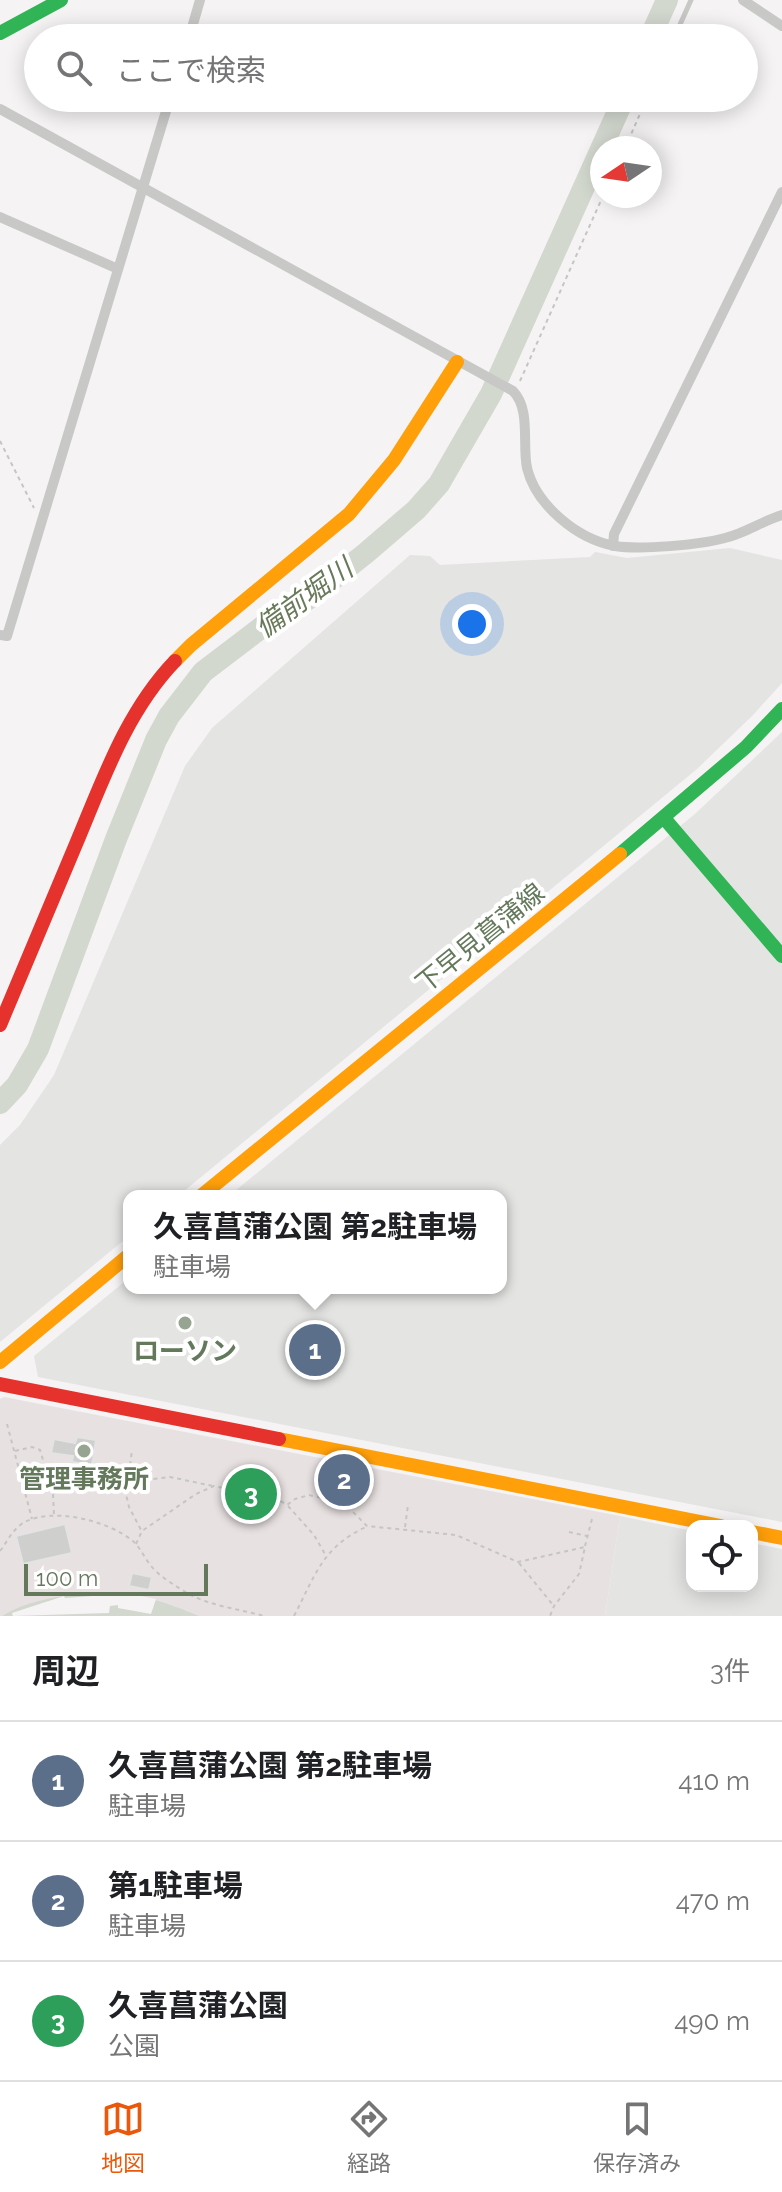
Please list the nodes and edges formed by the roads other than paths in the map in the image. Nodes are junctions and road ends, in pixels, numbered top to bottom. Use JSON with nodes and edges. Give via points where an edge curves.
{"nodes":[{"id":1,"x":61,"y":0,"type":"edge"},
{"id":2,"x":200,"y":0,"type":"edge"},
{"id":3,"x":691,"y":0,"type":"edge"},
{"id":4,"x":743,"y":0,"type":"edge"},
{"id":5,"x":193,"y":24,"type":"edge"},
{"id":6,"x":680,"y":24,"type":"edge"},
{"id":7,"x":782,"y":26,"type":"edge"},
{"id":8,"x":0,"y":33,"type":"edge"},
{"id":9,"x":0,"y":109,"type":"edge"},
{"id":10,"x":166,"y":112,"type":"edge"},
{"id":11,"x":143,"y":189,"type":"junction"},
{"id":12,"x":782,"y":192,"type":"edge"},
{"id":13,"x":0,"y":217,"type":"edge"},
{"id":14,"x":118,"y":269,"type":"junction"},
{"id":15,"x":462,"y":365,"type":"junction"},
{"id":16,"x":782,"y":515,"type":"edge"},
{"id":17,"x":613,"y":546,"type":"junction"},
{"id":18,"x":0,"y":635,"type":"edge"},
{"id":19,"x":782,"y":709,"type":"edge"},
{"id":20,"x":664,"y":818,"type":"junction"},
{"id":21,"x":782,"y":956,"type":"edge"},
{"id":22,"x":0,"y":1025,"type":"edge"},
{"id":23,"x":208,"y":1190,"type":"edge"},
{"id":24,"x":123,"y":1260,"type":"edge"},
{"id":25,"x":0,"y":1362,"type":"edge"},
{"id":26,"x":0,"y":1384,"type":"edge"},
{"id":27,"x":691,"y":1520,"type":"edge"},
{"id":28,"x":758,"y":1533,"type":"edge"},
{"id":29,"x":782,"y":1538,"type":"edge"}],
"edges":[{"from":1,"to":8,"type":"street"},
{"from":2,"to":5,"type":"street"},
{"from":3,"to":6,"type":"lane"},
{"from":4,"to":7,"type":"street"},
{"from":9,"to":11,"type":"street"},
{"from":10,"to":11,"type":"street"},
{"from":11,"to":14,"type":"street"},
{"from":11,"to":15,"type":"street"},
{"from":12,"to":17,"type":"street","via":[[614,534]]},
{"from":13,"to":14,"type":"street"},
{"from":14,"to":18,"type":"street","via":[[7,636]]},
{"from":15,"to":17,"type":"street","via":[[514,392],[523,404],[527,468],[541,501],[558,517]]},
{"from":15,"to":22,"type":"street","via":[[369,493],[191,645],[146,697],[107,769]]},
{"from":16,"to":17,"type":"street","via":[[721,539]]},
{"from":19,"to":20,"type":"street","name":"下早見菖蒲線"},
{"from":20,"to":21,"type":"street"},
{"from":20,"to":23,"type":"street","name":"下早見菖蒲線"},
{"from":24,"to":25,"type":"street"},
{"from":26,"to":27,"type":"street"},
{"from":28,"to":29,"type":"street"}]}
